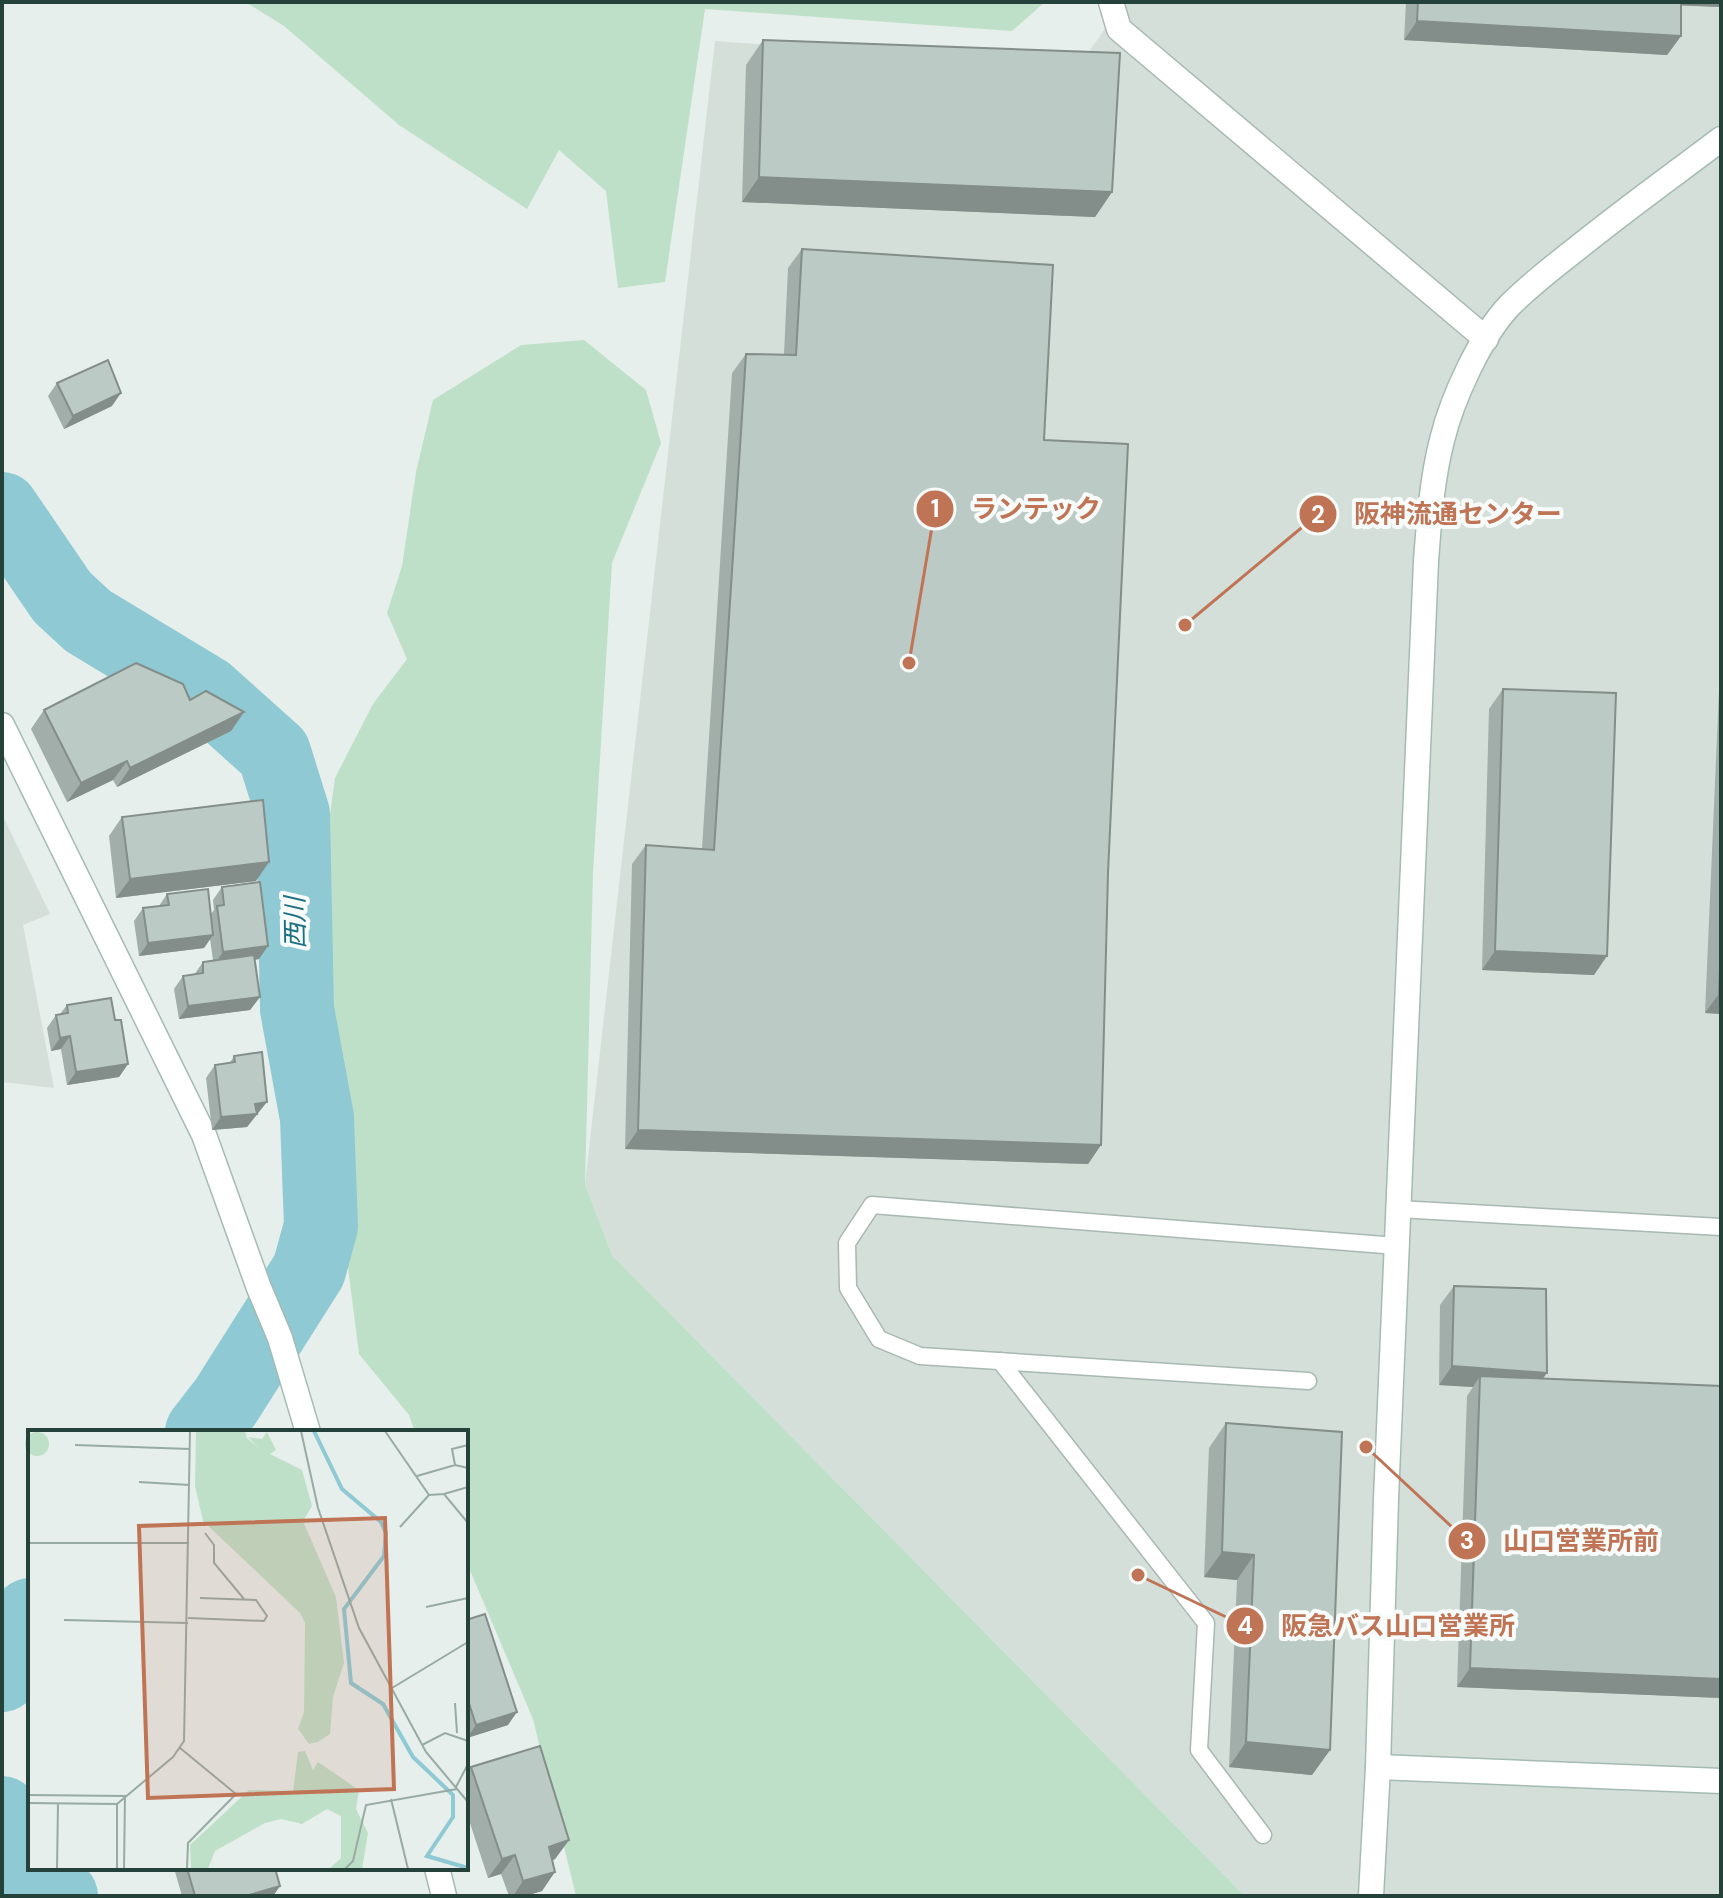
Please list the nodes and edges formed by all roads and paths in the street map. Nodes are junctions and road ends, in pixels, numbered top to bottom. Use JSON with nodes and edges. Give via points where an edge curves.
{"nodes":[{"id":1,"x":1111,"y":2,"type":"edge"},
{"id":2,"x":1721,"y":139,"type":"edge"},
{"id":3,"x":1486,"y":339,"type":"junction"},
{"id":4,"x":2,"y":725,"type":"edge"},
{"id":5,"x":1398,"y":1209,"type":"junction"},
{"id":6,"x":1721,"y":1227,"type":"edge"},
{"id":7,"x":1397,"y":1246,"type":"junction"},
{"id":8,"x":1000,"y":1361,"type":"junction"},
{"id":9,"x":1308,"y":1381,"type":"dead end"},
{"id":10,"x":307,"y":1430,"type":"edge"},
{"id":11,"x":1378,"y":1767,"type":"junction"},
{"id":12,"x":1721,"y":1781,"type":"edge"},
{"id":13,"x":1263,"y":1835,"type":"dead end"},
{"id":14,"x":438,"y":1870,"type":"edge"},
{"id":15,"x":444,"y":1896,"type":"edge"},
{"id":16,"x":1371,"y":1896,"type":"edge"}],
"edges":[{"from":1,"to":3,"type":"street","via":[[1119,29]]},
{"from":2,"to":3,"type":"street","via":[[1538,279],[1508,307]]},
{"from":3,"to":5,"type":"street","via":[[1442,439],[1431,502]]},
{"from":4,"to":10,"type":"street","via":[[204,1135],[280,1338]]},
{"from":5,"to":6,"type":"lane"},
{"from":5,"to":7,"type":"street"},
{"from":7,"to":8,"type":"lane","via":[[872,1205],[847,1243],[848,1288],[879,1339],[920,1356]]},
{"from":7,"to":11,"type":"street"},
{"from":8,"to":9,"type":"lane"},
{"from":8,"to":13,"type":"lane","via":[[1206,1623],[1199,1750]]},
{"from":11,"to":12,"type":"street"},
{"from":11,"to":16,"type":"street"},
{"from":14,"to":15,"type":"street"}]}
